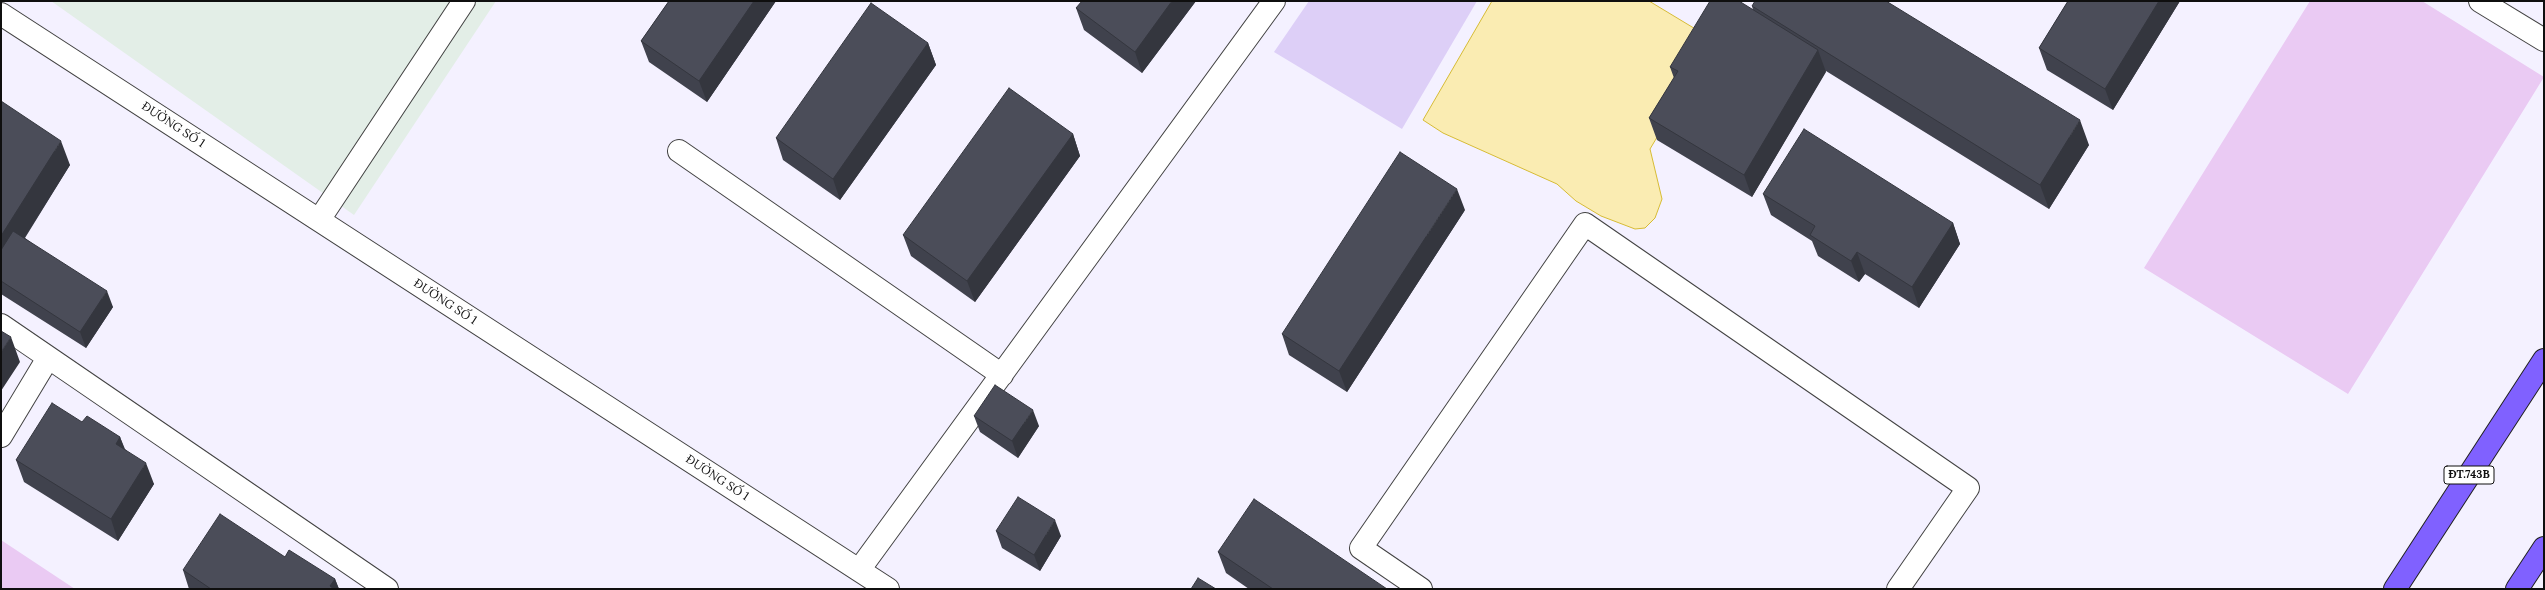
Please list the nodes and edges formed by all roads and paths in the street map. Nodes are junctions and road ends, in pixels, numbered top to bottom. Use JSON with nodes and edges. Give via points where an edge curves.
{"nodes":[{"id":1,"x":464,"y":1,"type":"edge"},
{"id":2,"x":1274,"y":1,"type":"edge"},
{"id":3,"x":2480,"y":1,"type":"edge"},
{"id":4,"x":1,"y":14,"type":"edge"},
{"id":5,"x":2544,"y":40,"type":"edge"},
{"id":6,"x":678,"y":151,"type":"dead end"},
{"id":7,"x":319,"y":220,"type":"junction"},
{"id":8,"x":1,"y":325,"type":"edge"},
{"id":9,"x":48,"y":358,"type":"junction"},
{"id":10,"x":2544,"y":360,"type":"edge"},
{"id":11,"x":1002,"y":375,"type":"junction"},
{"id":12,"x":1,"y":436,"type":"edge"},
{"id":13,"x":2544,"y":548,"type":"edge"},
{"id":14,"x":859,"y":570,"type":"junction"},
{"id":15,"x":388,"y":589,"type":"edge"},
{"id":16,"x":888,"y":589,"type":"edge"},
{"id":17,"x":1421,"y":589,"type":"edge"},
{"id":18,"x":1898,"y":589,"type":"edge"},
{"id":19,"x":2395,"y":589,"type":"edge"},
{"id":20,"x":2517,"y":589,"type":"edge"}],
"edges":[{"from":1,"to":7,"type":"street"},
{"from":2,"to":11,"type":"street"},
{"from":3,"to":5,"type":"street"},
{"from":4,"to":7,"type":"street","name":"ĐƯỜNG SỐ 1"},
{"from":6,"to":11,"type":"street"},
{"from":7,"to":14,"type":"street","name":"ĐƯỜNG SỐ 1"},
{"from":8,"to":9,"type":"street"},
{"from":9,"to":12,"type":"street"},
{"from":9,"to":15,"type":"street"},
{"from":10,"to":19,"type":"main road","number":"ĐT.743B"},
{"from":11,"to":14,"type":"street"},
{"from":13,"to":20,"type":"main road"},
{"from":14,"to":16,"type":"street","name":"ĐƯỜNG SỐ 1"},
{"from":17,"to":18,"type":"street","via":[[1361,548],[1585,224],[1968,488]]}]}
